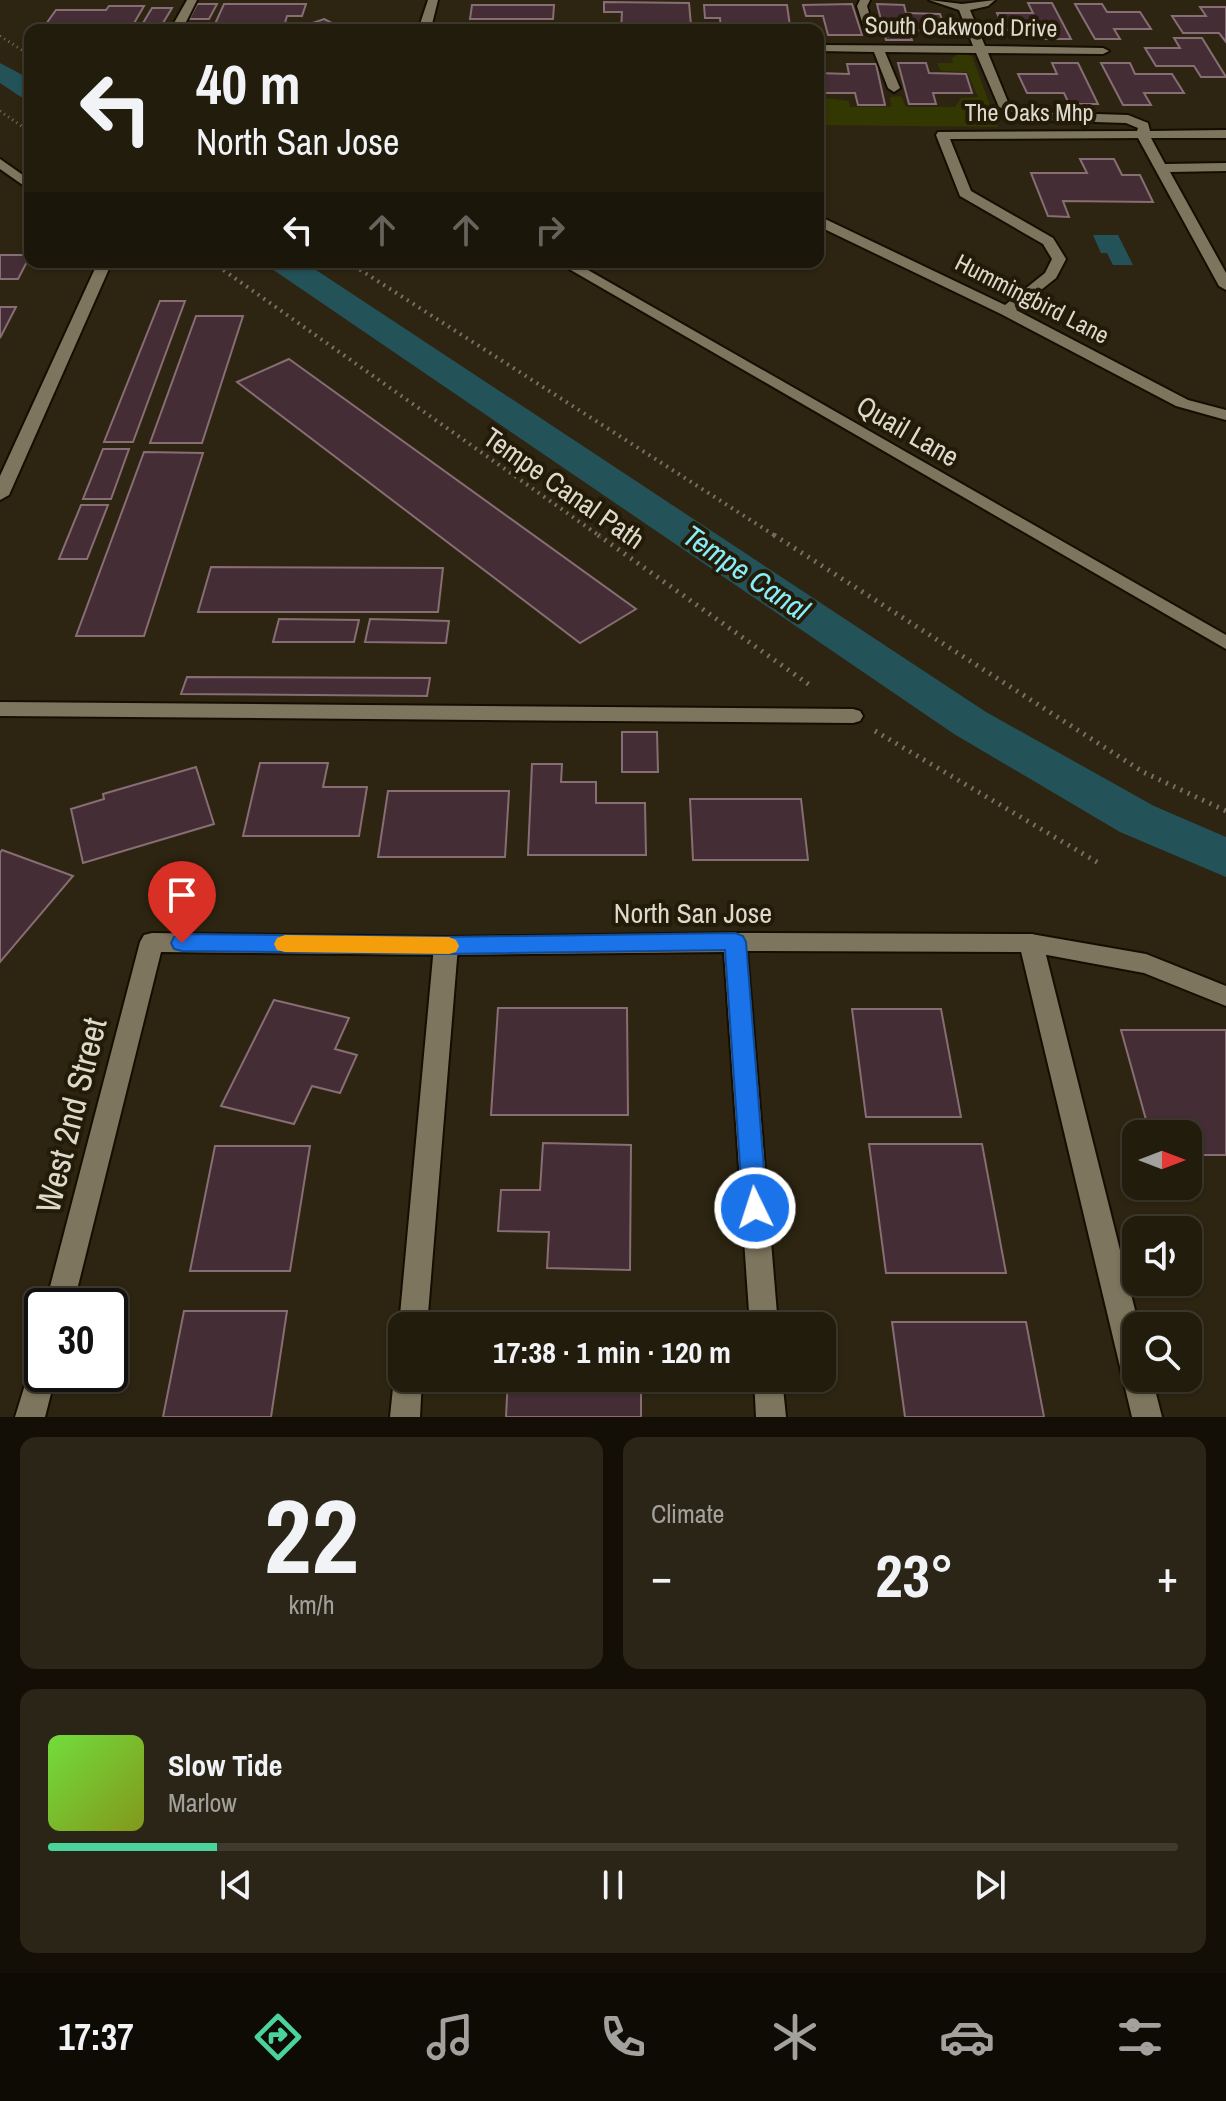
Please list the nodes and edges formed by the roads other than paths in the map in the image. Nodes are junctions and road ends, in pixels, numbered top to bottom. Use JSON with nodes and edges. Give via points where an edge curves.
{"nodes":[{"id":1,"x":192,"y":0,"type":"edge"},
{"id":2,"x":433,"y":0,"type":"edge"},
{"id":3,"x":865,"y":0,"type":"edge"},
{"id":4,"x":934,"y":0,"type":"edge"},
{"id":5,"x":990,"y":0,"type":"edge"},
{"id":6,"x":963,"y":7,"type":"junction"},
{"id":7,"x":179,"y":24,"type":"edge"},
{"id":8,"x":426,"y":24,"type":"edge"},
{"id":9,"x":870,"y":28,"type":"dead end"},
{"id":10,"x":824,"y":48,"type":"edge"},
{"id":11,"x":878,"y":48,"type":"junction"},
{"id":12,"x":981,"y":48,"type":"junction"},
{"id":13,"x":1103,"y":51,"type":"dead end"},
{"id":14,"x":894,"y":88,"type":"dead end"},
{"id":15,"x":1226,"y":134,"type":"edge"},
{"id":16,"x":1143,"y":135,"type":"junction"},
{"id":17,"x":0,"y":163,"type":"edge"},
{"id":18,"x":1226,"y":167,"type":"edge"},
{"id":19,"x":1161,"y":168,"type":"junction"},
{"id":20,"x":24,"y":181,"type":"edge"},
{"id":21,"x":824,"y":224,"type":"edge"},
{"id":22,"x":102,"y":268,"type":"edge"},
{"id":23,"x":574,"y":268,"type":"edge"},
{"id":24,"x":1226,"y":286,"type":"edge"},
{"id":25,"x":1006,"y":311,"type":"junction"},
{"id":26,"x":1226,"y":415,"type":"edge"},
{"id":27,"x":0,"y":495,"type":"edge"},
{"id":28,"x":1226,"y":643,"type":"edge"},
{"id":29,"x":0,"y":709,"type":"edge"},
{"id":30,"x":853,"y":716,"type":"road end"},
{"id":31,"x":152,"y":942,"type":"joint"},
{"id":32,"x":735,"y":942,"type":"junction"},
{"id":33,"x":1031,"y":943,"type":"junction"},
{"id":34,"x":446,"y":946,"type":"junction"},
{"id":35,"x":1226,"y":996,"type":"edge"},
{"id":36,"x":64,"y":1288,"type":"edge"},
{"id":37,"x":414,"y":1312,"type":"edge"},
{"id":38,"x":763,"y":1312,"type":"edge"},
{"id":39,"x":1122,"y":1314,"type":"edge"},
{"id":40,"x":37,"y":1392,"type":"edge"},
{"id":41,"x":407,"y":1392,"type":"edge"},
{"id":42,"x":769,"y":1392,"type":"edge"},
{"id":43,"x":1141,"y":1392,"type":"edge"},
{"id":44,"x":30,"y":1417,"type":"edge"},
{"id":45,"x":405,"y":1417,"type":"edge"},
{"id":46,"x":771,"y":1417,"type":"edge"},
{"id":47,"x":1147,"y":1417,"type":"edge"}],
"edges":[{"from":1,"to":7,"type":"street"},
{"from":2,"to":8,"type":"street"},
{"from":3,"to":9,"type":"street","via":[[862,6]]},
{"from":4,"to":6,"type":"street"},
{"from":5,"to":6,"type":"street"},
{"from":6,"to":12,"type":"street"},
{"from":10,"to":11,"type":"street","name":"South Oakwood Drive"},
{"from":11,"to":12,"type":"street","name":"South Oakwood Drive"},
{"from":11,"to":14,"type":"street"},
{"from":12,"to":13,"type":"street","name":"South Oakwood Drive"},
{"from":12,"to":16,"type":"street","via":[[1003,104],[1032,116],[1128,119],[1144,126]]},
{"from":15,"to":16,"type":"street","name":"The Oaks Mhp"},
{"from":16,"to":19,"type":"street"},
{"from":16,"to":25,"type":"street","name":"The Oaks Mhp","via":[[942,135],[965,193],[1048,241],[1059,259],[1051,275]]},
{"from":17,"to":20,"type":"street"},
{"from":18,"to":19,"type":"street"},
{"from":19,"to":24,"type":"street"},
{"from":21,"to":25,"type":"street","name":"Hummingbird Lane"},
{"from":22,"to":27,"type":"street"},
{"from":23,"to":28,"type":"street","name":"Quail Lane"},
{"from":25,"to":26,"type":"street","name":"Hummingbird Lane","via":[[1182,403]]},
{"from":29,"to":30,"type":"street"},
{"from":31,"to":34,"type":"street","name":"North San Jose"},
{"from":31,"to":36,"type":"street","name":"West 2nd Street"},
{"from":32,"to":33,"type":"street","name":"North San Jose"},
{"from":32,"to":34,"type":"street","name":"North San Jose"},
{"from":32,"to":38,"type":"street"},
{"from":33,"to":35,"type":"street","name":"North San Jose","via":[[1146,964]]},
{"from":33,"to":39,"type":"street"},
{"from":34,"to":37,"type":"street"},
{"from":40,"to":44,"type":"street"},
{"from":41,"to":45,"type":"street"},
{"from":42,"to":46,"type":"street"},
{"from":43,"to":47,"type":"street"}]}
